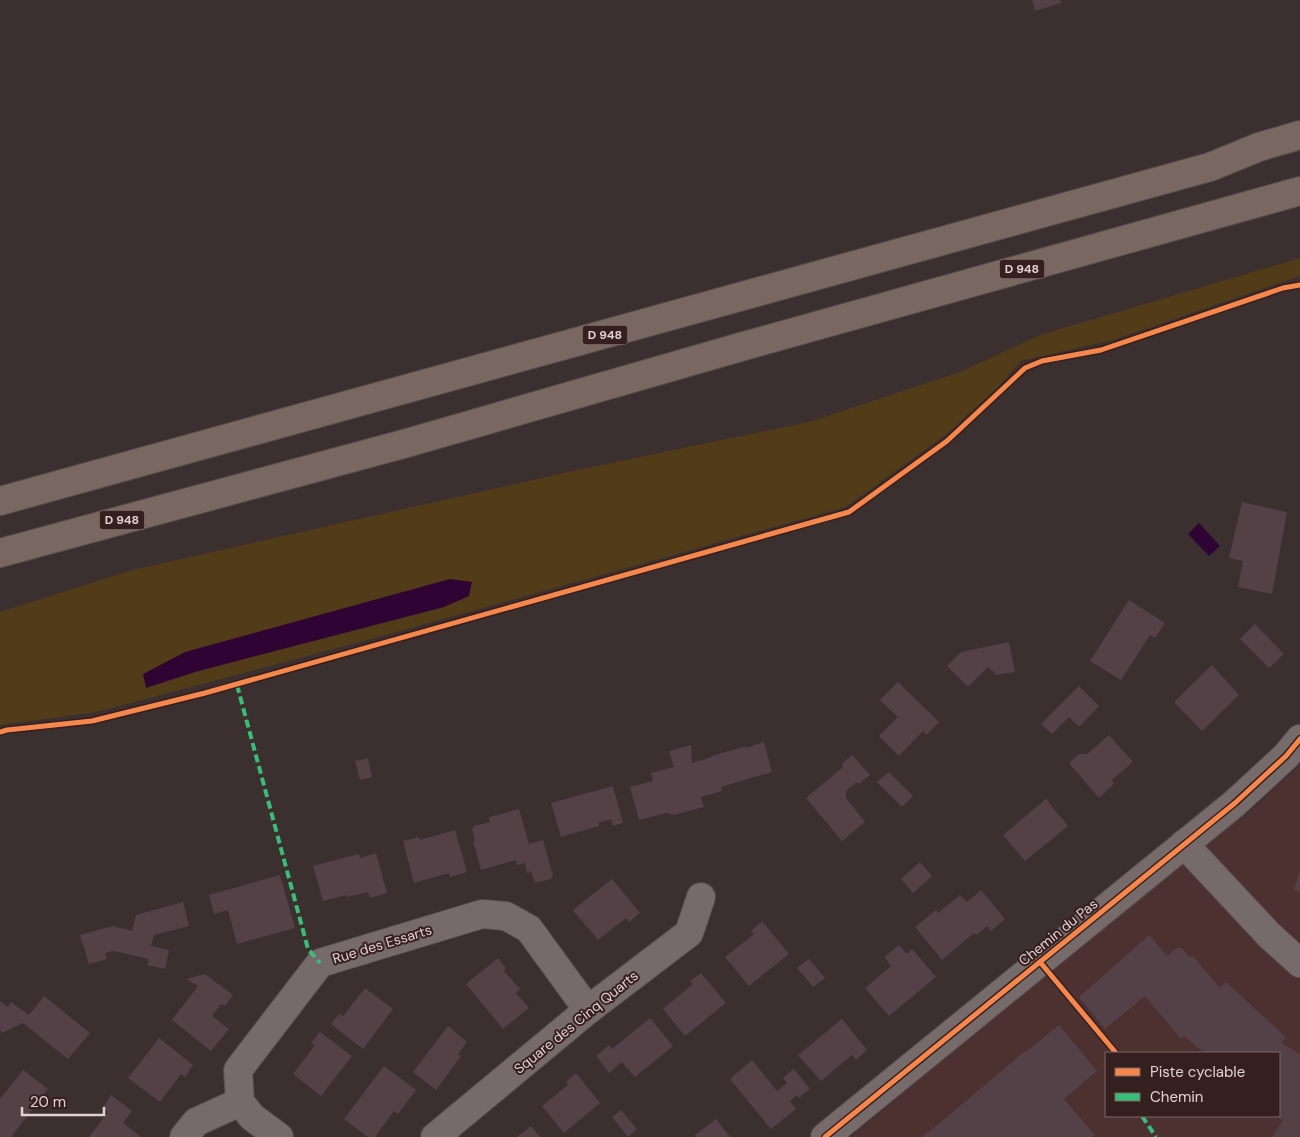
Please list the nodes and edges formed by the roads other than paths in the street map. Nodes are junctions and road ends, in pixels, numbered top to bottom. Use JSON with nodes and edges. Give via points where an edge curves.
{"nodes":[{"id":1,"x":1300,"y":136,"type":"edge"},
{"id":2,"x":1300,"y":151,"type":"edge"},
{"id":3,"x":1210,"y":167,"type":"junction"},
{"id":4,"x":1300,"y":191,"type":"edge"},
{"id":5,"x":0,"y":501,"type":"edge"},
{"id":6,"x":0,"y":553,"type":"edge"},
{"id":7,"x":1300,"y":739,"type":"edge"},
{"id":8,"x":1184,"y":844,"type":"junction"},
{"id":9,"x":701,"y":897,"type":"dead end"},
{"id":10,"x":1300,"y":963,"type":"edge"},
{"id":11,"x":588,"y":1010,"type":"junction"},
{"id":12,"x":240,"y":1102,"type":"junction"},
{"id":13,"x":184,"y":1137,"type":"edge"},
{"id":14,"x":279,"y":1137,"type":"edge"},
{"id":15,"x":435,"y":1137,"type":"edge"},
{"id":16,"x":825,"y":1137,"type":"edge"}],
"edges":[{"from":1,"to":3,"type":"highway","via":[[1259,147]]},
{"from":2,"to":3,"type":"highway","number":"D 948","via":[[1267,160]]},
{"from":3,"to":5,"type":"highway","number":"D 948"},
{"from":4,"to":6,"type":"highway","number":"D 948"},
{"from":7,"to":8,"type":"street","name":"Chemin du Pas","via":[[1242,796]]},
{"from":8,"to":10,"type":"street","via":[[1269,935]]},
{"from":8,"to":16,"type":"street","name":"Chemin du Pas"},
{"from":9,"to":11,"type":"street","name":"Square des Cinq Quarts","via":[[689,933]]},
{"from":11,"to":12,"type":"street","name":"Rue des Essarts","via":[[529,929],[506,916],[482,914],[320,963],[238,1070]]},
{"from":11,"to":15,"type":"street","name":"Square des Cinq Quarts"},
{"from":12,"to":13,"type":"street","via":[[196,1122]]},
{"from":12,"to":14,"type":"street"}]}
